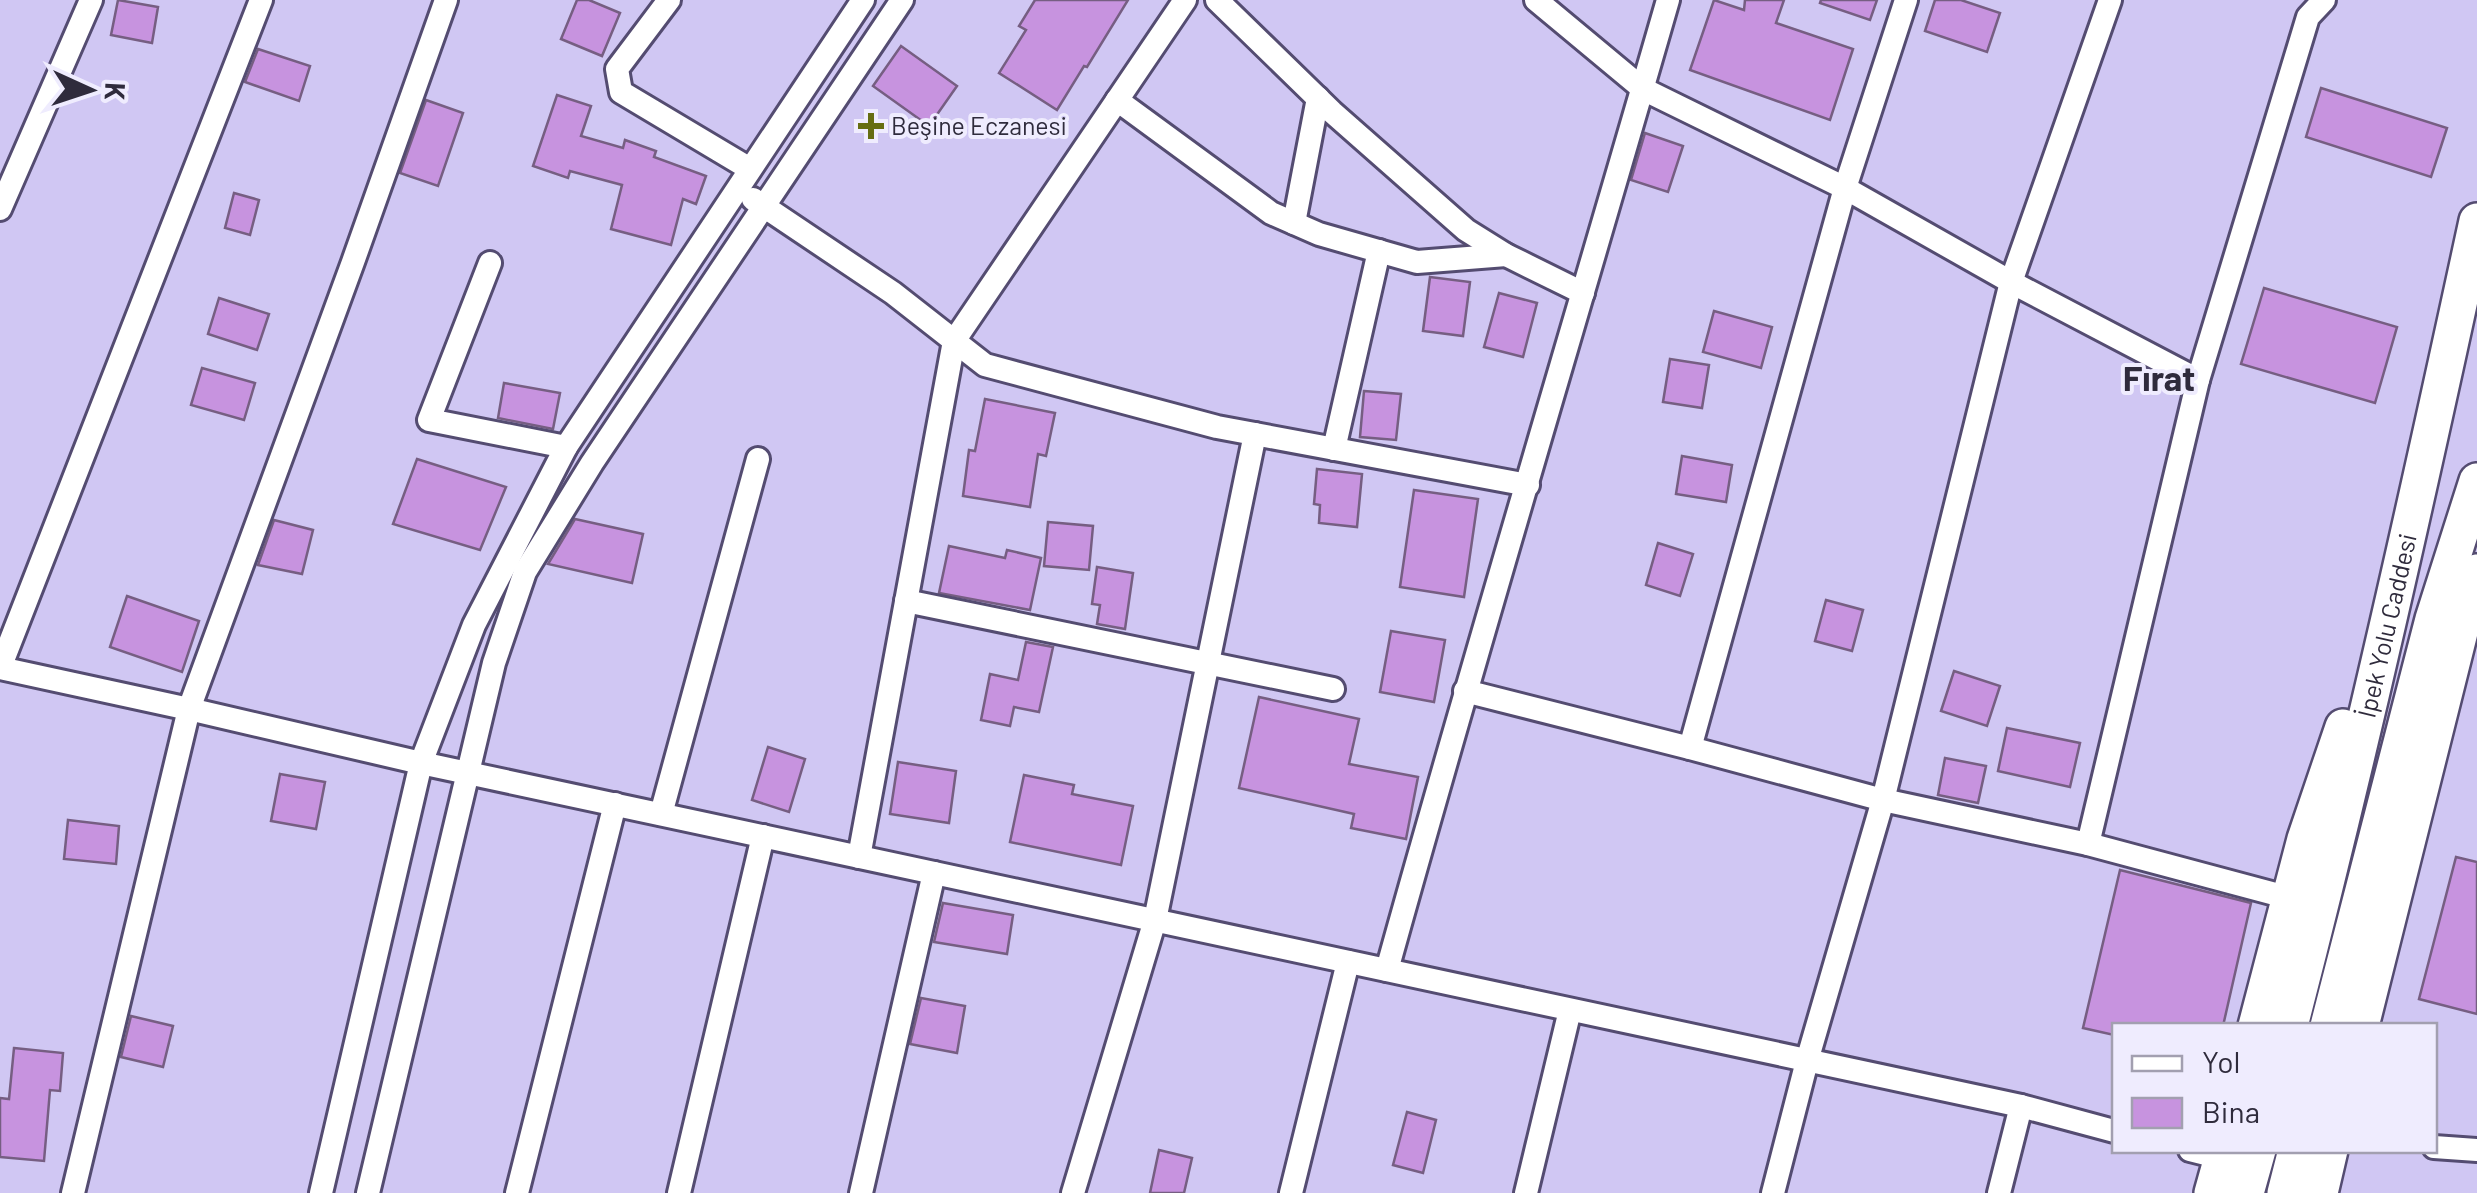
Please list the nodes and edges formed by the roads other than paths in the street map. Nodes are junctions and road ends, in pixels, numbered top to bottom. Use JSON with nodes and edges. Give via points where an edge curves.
{"nodes":[{"id":1,"x":91,"y":0,"type":"edge"},
{"id":2,"x":261,"y":0,"type":"edge"},
{"id":3,"x":446,"y":0,"type":"edge"},
{"id":4,"x":669,"y":0,"type":"edge"},
{"id":5,"x":863,"y":0,"type":"edge"},
{"id":6,"x":902,"y":0,"type":"edge"},
{"id":7,"x":1184,"y":0,"type":"edge"},
{"id":8,"x":1217,"y":0,"type":"edge"},
{"id":9,"x":1536,"y":0,"type":"edge"},
{"id":10,"x":1668,"y":0,"type":"edge"},
{"id":11,"x":1906,"y":0,"type":"edge"},
{"id":12,"x":2110,"y":0,"type":"edge"},
{"id":13,"x":2308,"y":6,"type":"edge"},
{"id":14,"x":1643,"y":89,"type":"junction"},
{"id":15,"x":1318,"y":98,"type":"junction"},
{"id":16,"x":1117,"y":100,"type":"junction"},
{"id":17,"x":744,"y":179,"type":"junction"},
{"id":18,"x":1845,"y":188,"type":"junction"},
{"id":19,"x":764,"y":206,"type":"junction"},
{"id":20,"x":0,"y":209,"type":"edge"},
{"id":21,"x":2477,"y":221,"type":"edge"},
{"id":22,"x":1294,"y":224,"type":"junction"},
{"id":23,"x":1378,"y":251,"type":"junction"},
{"id":24,"x":1506,"y":254,"type":"junction"},
{"id":25,"x":490,"y":264,"type":"dead end"},
{"id":26,"x":2012,"y":282,"type":"junction"},
{"id":27,"x":1584,"y":293,"type":"junction"},
{"id":28,"x":954,"y":341,"type":"junction"},
{"id":29,"x":2198,"y":380,"type":"junction"},
{"id":30,"x":1255,"y":434,"type":"junction"},
{"id":31,"x":566,"y":447,"type":"junction"},
{"id":32,"x":1334,"y":449,"type":"junction"},
{"id":33,"x":758,"y":458,"type":"dead end"},
{"id":34,"x":2477,"y":481,"type":"edge"},
{"id":35,"x":1528,"y":485,"type":"junction"},
{"id":36,"x":2411,"y":527,"type":"junction"},
{"id":37,"x":2477,"y":572,"type":"edge"},
{"id":38,"x":906,"y":601,"type":"junction"},
{"id":39,"x":1208,"y":662,"type":"junction"},
{"id":40,"x":0,"y":668,"type":"edge"},
{"id":41,"x":1333,"y":689,"type":"dead end"},
{"id":42,"x":1464,"y":691,"type":"junction"},
{"id":43,"x":189,"y":709,"type":"junction"},
{"id":44,"x":1690,"y":748,"type":"junction"},
{"id":45,"x":422,"y":763,"type":"junction"},
{"id":46,"x":467,"y":772,"type":"junction"},
{"id":47,"x":1883,"y":800,"type":"junction"},
{"id":48,"x":615,"y":804,"type":"junction"},
{"id":49,"x":661,"y":814,"type":"junction"},
{"id":50,"x":763,"y":836,"type":"junction"},
{"id":51,"x":2088,"y":844,"type":"junction"},
{"id":52,"x":859,"y":856,"type":"junction"},
{"id":53,"x":934,"y":873,"type":"junction"},
{"id":54,"x":2290,"y":898,"type":"junction"},
{"id":55,"x":1155,"y":920,"type":"junction"},
{"id":56,"x":1348,"y":962,"type":"junction"},
{"id":57,"x":1387,"y":970,"type":"junction"},
{"id":58,"x":1570,"y":1010,"type":"junction"},
{"id":59,"x":2257,"y":1023,"type":"edge"},
{"id":60,"x":2291,"y":1023,"type":"edge"},
{"id":61,"x":2329,"y":1023,"type":"edge"},
{"id":62,"x":2361,"y":1023,"type":"edge"},
{"id":63,"x":1808,"y":1060,"type":"junction"},
{"id":64,"x":2021,"y":1106,"type":"junction"},
{"id":65,"x":2112,"y":1130,"type":"edge"},
{"id":66,"x":2437,"y":1147,"type":"edge"},
{"id":67,"x":2477,"y":1150,"type":"edge"},
{"id":68,"x":2207,"y":1153,"type":"edge"},
{"id":69,"x":2257,"y":1153,"type":"edge"},
{"id":70,"x":2295,"y":1153,"type":"edge"},
{"id":71,"x":2329,"y":1153,"type":"edge"},
{"id":72,"x":73,"y":1193,"type":"edge"},
{"id":73,"x":321,"y":1193,"type":"edge"},
{"id":74,"x":368,"y":1193,"type":"edge"},
{"id":75,"x":518,"y":1193,"type":"edge"},
{"id":76,"x":679,"y":1193,"type":"edge"},
{"id":77,"x":861,"y":1193,"type":"edge"},
{"id":78,"x":1074,"y":1193,"type":"edge"},
{"id":79,"x":1291,"y":1193,"type":"edge"},
{"id":80,"x":1526,"y":1193,"type":"edge"},
{"id":81,"x":1774,"y":1193,"type":"edge"},
{"id":82,"x":1999,"y":1193,"type":"edge"},
{"id":83,"x":2212,"y":1193,"type":"edge"},
{"id":84,"x":2246,"y":1193,"type":"edge"},
{"id":85,"x":2285,"y":1193,"type":"edge"},
{"id":86,"x":2320,"y":1193,"type":"edge"}],
"edges":[{"from":1,"to":20,"type":"street"},
{"from":2,"to":40,"type":"street"},
{"from":3,"to":43,"type":"street"},
{"from":4,"to":17,"type":"street","via":[[618,69],[620,92]]},
{"from":5,"to":17,"type":"street"},
{"from":6,"to":19,"type":"street"},
{"from":7,"to":16,"type":"street"},
{"from":8,"to":15,"type":"street"},
{"from":9,"to":14,"type":"street"},
{"from":10,"to":14,"type":"street"},
{"from":11,"to":18,"type":"street"},
{"from":12,"to":26,"type":"street"},
{"from":13,"to":29,"type":"street"},
{"from":14,"to":18,"type":"street"},
{"from":14,"to":27,"type":"street"},
{"from":15,"to":22,"type":"street"},
{"from":15,"to":24,"type":"street","via":[[1466,230]]},
{"from":16,"to":22,"type":"street"},
{"from":16,"to":28,"type":"street"},
{"from":17,"to":19,"type":"street"},
{"from":17,"to":31,"type":"street"},
{"from":18,"to":26,"type":"street"},
{"from":18,"to":44,"type":"street"},
{"from":19,"to":28,"type":"street"},
{"from":19,"to":46,"type":"street","via":[[525,572]]},
{"from":21,"to":36,"type":"highway","name":"İpek Yolu Caddesi"},
{"from":22,"to":23,"type":"street"},
{"from":23,"to":24,"type":"street","via":[[1417,262]]},
{"from":23,"to":32,"type":"street"},
{"from":24,"to":27,"type":"street"},
{"from":25,"to":31,"type":"street","via":[[429,420]]},
{"from":26,"to":29,"type":"street"},
{"from":26,"to":47,"type":"street"},
{"from":27,"to":35,"type":"street"},
{"from":28,"to":30,"type":"street","via":[[985,365]]},
{"from":28,"to":38,"type":"street"},
{"from":29,"to":51,"type":"street"},
{"from":30,"to":32,"type":"street"},
{"from":30,"to":39,"type":"street"},
{"from":31,"to":45,"type":"street","via":[[474,625]]},
{"from":32,"to":35,"type":"street"},
{"from":33,"to":49,"type":"street"},
{"from":34,"to":61,"type":"highway","name":"İpek Yolu Caddesi","via":[[2433,620]]},
{"from":35,"to":42,"type":"street"},
{"from":36,"to":54,"type":"highway"},
{"from":36,"to":60,"type":"highway","name":"İpek Yolu Caddesi"},
{"from":37,"to":62,"type":"highway"},
{"from":38,"to":39,"type":"street"},
{"from":38,"to":52,"type":"street"},
{"from":39,"to":41,"type":"street"},
{"from":39,"to":55,"type":"street"},
{"from":40,"to":43,"type":"street"},
{"from":42,"to":44,"type":"street"},
{"from":42,"to":57,"type":"street"},
{"from":43,"to":45,"type":"street"},
{"from":43,"to":72,"type":"street"},
{"from":44,"to":47,"type":"street"},
{"from":45,"to":46,"type":"street"},
{"from":45,"to":73,"type":"street"},
{"from":46,"to":48,"type":"street"},
{"from":46,"to":74,"type":"street"},
{"from":47,"to":51,"type":"street"},
{"from":47,"to":63,"type":"street"},
{"from":48,"to":49,"type":"street"},
{"from":48,"to":75,"type":"street"},
{"from":49,"to":50,"type":"street"},
{"from":50,"to":52,"type":"street"},
{"from":50,"to":76,"type":"street"},
{"from":51,"to":54,"type":"street"},
{"from":52,"to":53,"type":"street"},
{"from":53,"to":55,"type":"street"},
{"from":53,"to":77,"type":"street"},
{"from":54,"to":59,"type":"highway"},
{"from":55,"to":56,"type":"street"},
{"from":55,"to":78,"type":"street"},
{"from":56,"to":57,"type":"street"},
{"from":56,"to":79,"type":"street"},
{"from":57,"to":58,"type":"street"},
{"from":58,"to":63,"type":"street"},
{"from":58,"to":80,"type":"street"},
{"from":63,"to":64,"type":"street"},
{"from":63,"to":81,"type":"street"},
{"from":64,"to":65,"type":"street"},
{"from":64,"to":82,"type":"street"},
{"from":66,"to":67,"type":"street"},
{"from":68,"to":83,"type":"highway"},
{"from":69,"to":84,"type":"highway"},
{"from":70,"to":85,"type":"highway"},
{"from":71,"to":86,"type":"highway"}]}
